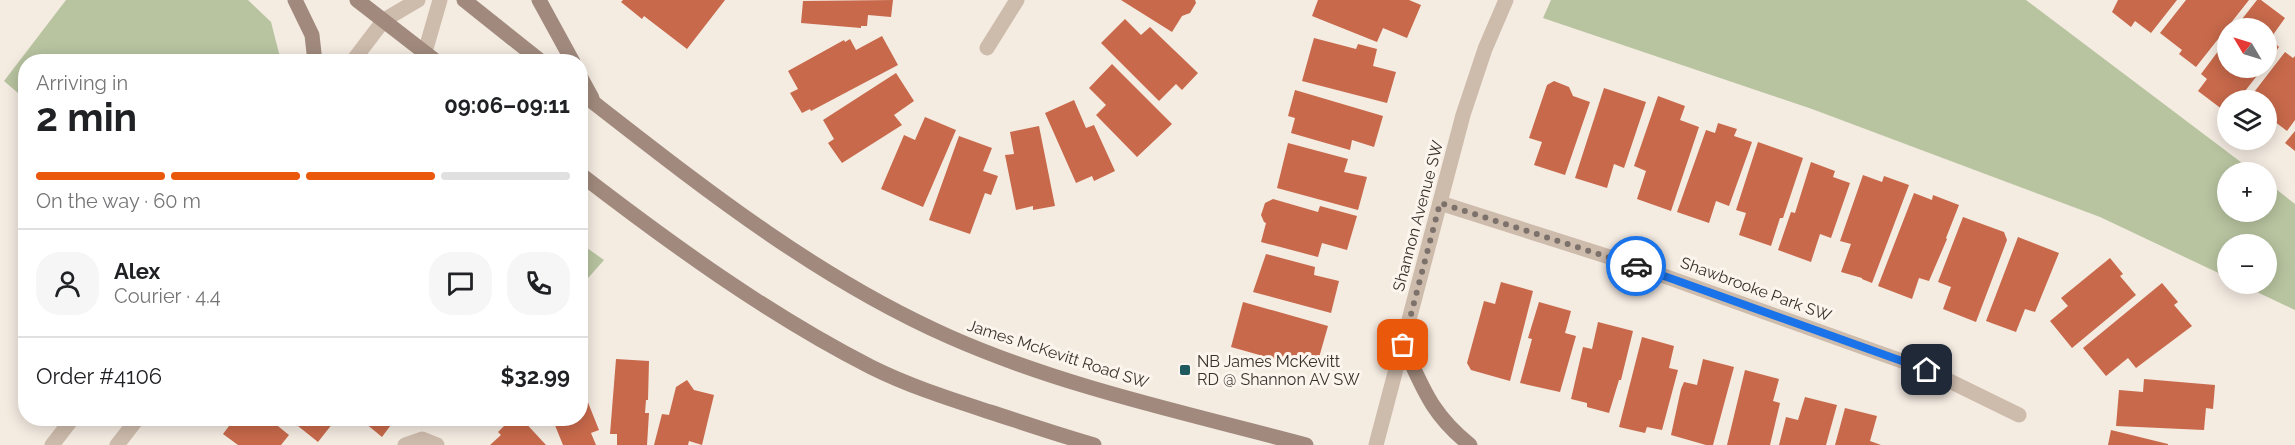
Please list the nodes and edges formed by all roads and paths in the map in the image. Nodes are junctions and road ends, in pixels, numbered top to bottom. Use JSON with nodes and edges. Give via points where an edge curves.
{"nodes":[{"id":1,"x":295,"y":0,"type":"edge"},
{"id":2,"x":357,"y":0,"type":"edge"},
{"id":3,"x":418,"y":0,"type":"edge"},
{"id":4,"x":440,"y":0,"type":"edge"},
{"id":5,"x":464,"y":0,"type":"edge"},
{"id":6,"x":539,"y":0,"type":"edge"},
{"id":7,"x":1017,"y":0,"type":"edge"},
{"id":8,"x":1506,"y":0,"type":"edge"},
{"id":9,"x":384,"y":20,"type":"junction"},
{"id":10,"x":987,"y":48,"type":"dead end"},
{"id":11,"x":314,"y":54,"type":"edge"},
{"id":12,"x":358,"y":54,"type":"edge"},
{"id":13,"x":422,"y":54,"type":"edge"},
{"id":14,"x":427,"y":54,"type":"edge"},
{"id":15,"x":532,"y":54,"type":"edge"},
{"id":16,"x":569,"y":54,"type":"edge"},
{"id":17,"x":588,"y":90,"type":"edge"},
{"id":18,"x":588,"y":98,"type":"edge"},
{"id":19,"x":595,"y":103,"type":"junction"},
{"id":20,"x":588,"y":180,"type":"edge"},
{"id":21,"x":1440,"y":203,"type":"junction"},
{"id":22,"x":1403,"y":345,"type":"junction"},
{"id":23,"x":2019,"y":414,"type":"dead end"},
{"id":24,"x":67,"y":426,"type":"edge"},
{"id":25,"x":132,"y":426,"type":"edge"},
{"id":26,"x":52,"y":445,"type":"edge"},
{"id":27,"x":117,"y":445,"type":"edge"},
{"id":28,"x":405,"y":445,"type":"edge"},
{"id":29,"x":437,"y":445,"type":"edge"},
{"id":30,"x":1094,"y":445,"type":"edge"},
{"id":31,"x":1306,"y":445,"type":"edge"},
{"id":32,"x":1376,"y":445,"type":"edge"},
{"id":33,"x":1470,"y":445,"type":"edge"}],
"edges":[{"from":1,"to":11,"type":"main road","via":[[312,35]]},
{"from":2,"to":9,"type":"main road"},
{"from":3,"to":9,"type":"street"},
{"from":4,"to":14,"type":"street"},
{"from":5,"to":15,"type":"main road"},
{"from":6,"to":16,"type":"main road"},
{"from":7,"to":10,"type":"street"},
{"from":8,"to":21,"type":"street","name":"Shannon Avenue SW","via":[[1463,115]]},
{"from":9,"to":12,"type":"street"},
{"from":9,"to":13,"type":"main road"},
{"from":17,"to":19,"type":"main road"},
{"from":18,"to":19,"type":"main road","name":"James McKevitt Road SW"},
{"from":19,"to":31,"type":"main road","name":"James McKevitt Road SW","via":[[800,256],[904,315],[1066,380]]},
{"from":20,"to":30,"type":"main road","via":[[652,230],[740,288],[873,368],[940,396]]},
{"from":21,"to":22,"type":"street","name":"Shannon Avenue SW"},
{"from":21,"to":23,"type":"street","name":"Shawbrooke Park SW","via":[[1625,262],[1927,370]]},
{"from":22,"to":32,"type":"street","name":"Shannon Avenue SW"},
{"from":22,"to":33,"type":"main road","via":[[1432,406],[1447,426]]},
{"from":24,"to":26,"type":"street"},
{"from":25,"to":27,"type":"street"},
{"from":28,"to":29,"type":"street","via":[[422,439]]}]}
